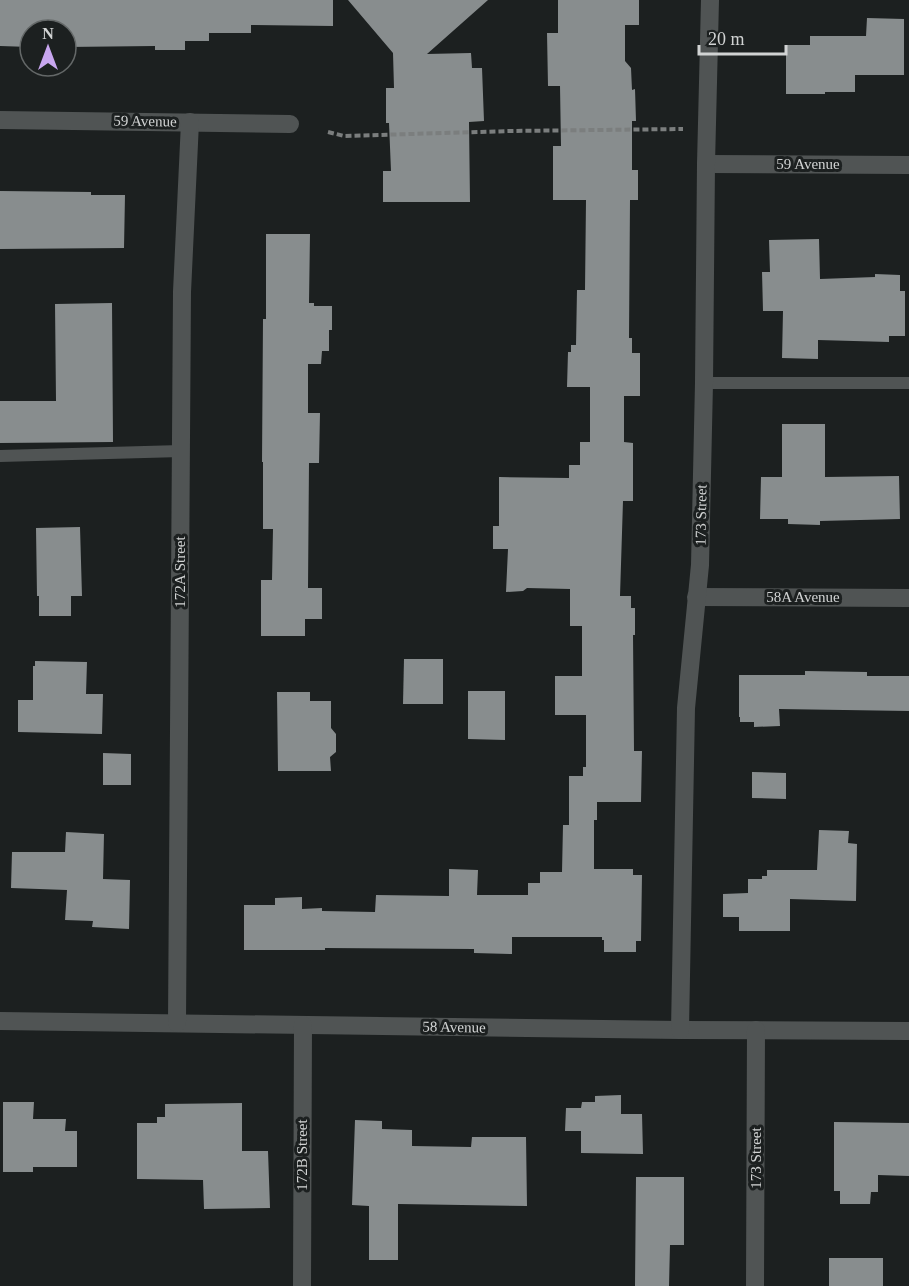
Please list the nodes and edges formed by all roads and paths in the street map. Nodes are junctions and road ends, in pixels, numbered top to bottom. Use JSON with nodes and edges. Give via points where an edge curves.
{"nodes":[{"id":1,"x":710,"y":0,"type":"edge"},
{"id":2,"x":0,"y":120,"type":"edge"},
{"id":3,"x":190,"y":122,"type":"junction"},
{"id":4,"x":290,"y":124,"type":"dead end"},
{"id":5,"x":707,"y":129,"type":"junction"},
{"id":6,"x":328,"y":132,"type":"dead end"},
{"id":7,"x":706,"y":164,"type":"junction"},
{"id":8,"x":909,"y":165,"type":"edge"},
{"id":9,"x":704,"y":383,"type":"junction"},
{"id":10,"x":909,"y":383,"type":"edge"},
{"id":11,"x":181,"y":451,"type":"junction"},
{"id":12,"x":0,"y":456,"type":"edge"},
{"id":13,"x":696,"y":597,"type":"junction"},
{"id":14,"x":909,"y":598,"type":"edge"},
{"id":15,"x":0,"y":1021,"type":"edge"},
{"id":16,"x":177,"y":1023,"type":"junction"},
{"id":17,"x":303,"y":1025,"type":"junction"},
{"id":18,"x":680,"y":1030,"type":"junction"},
{"id":19,"x":756,"y":1030,"type":"junction"},
{"id":20,"x":909,"y":1031,"type":"edge"},
{"id":21,"x":302,"y":1286,"type":"edge"},
{"id":22,"x":755,"y":1286,"type":"edge"}],
"edges":[{"from":1,"to":5,"type":"street","name":"173 Street"},
{"from":2,"to":3,"type":"street","name":"59 Avenue"},
{"from":3,"to":4,"type":"street","name":"59 Avenue"},
{"from":3,"to":11,"type":"street","name":"172A Street","via":[[182,292]]},
{"from":5,"to":6,"type":"path","via":[[344,136]]},
{"from":5,"to":7,"type":"street","name":"173 Street"},
{"from":7,"to":8,"type":"street","name":"59 Avenue"},
{"from":7,"to":9,"type":"street","name":"173 Street"},
{"from":9,"to":10,"type":"lane"},
{"from":9,"to":13,"type":"street","name":"173 Street"},
{"from":11,"to":12,"type":"lane"},
{"from":11,"to":16,"type":"street","name":"172A Street"},
{"from":13,"to":14,"type":"street","name":"58A Avenue"},
{"from":13,"to":18,"type":"street","name":"173 Street","via":[[686,708]]},
{"from":15,"to":16,"type":"street","name":"58 Avenue"},
{"from":16,"to":17,"type":"street","name":"58 Avenue"},
{"from":17,"to":18,"type":"street","name":"58 Avenue"},
{"from":17,"to":21,"type":"street","name":"172B Street"},
{"from":18,"to":19,"type":"street","name":"58 Avenue"},
{"from":19,"to":20,"type":"street","name":"58 Avenue"},
{"from":19,"to":22,"type":"street","name":"173 Street"}]}
